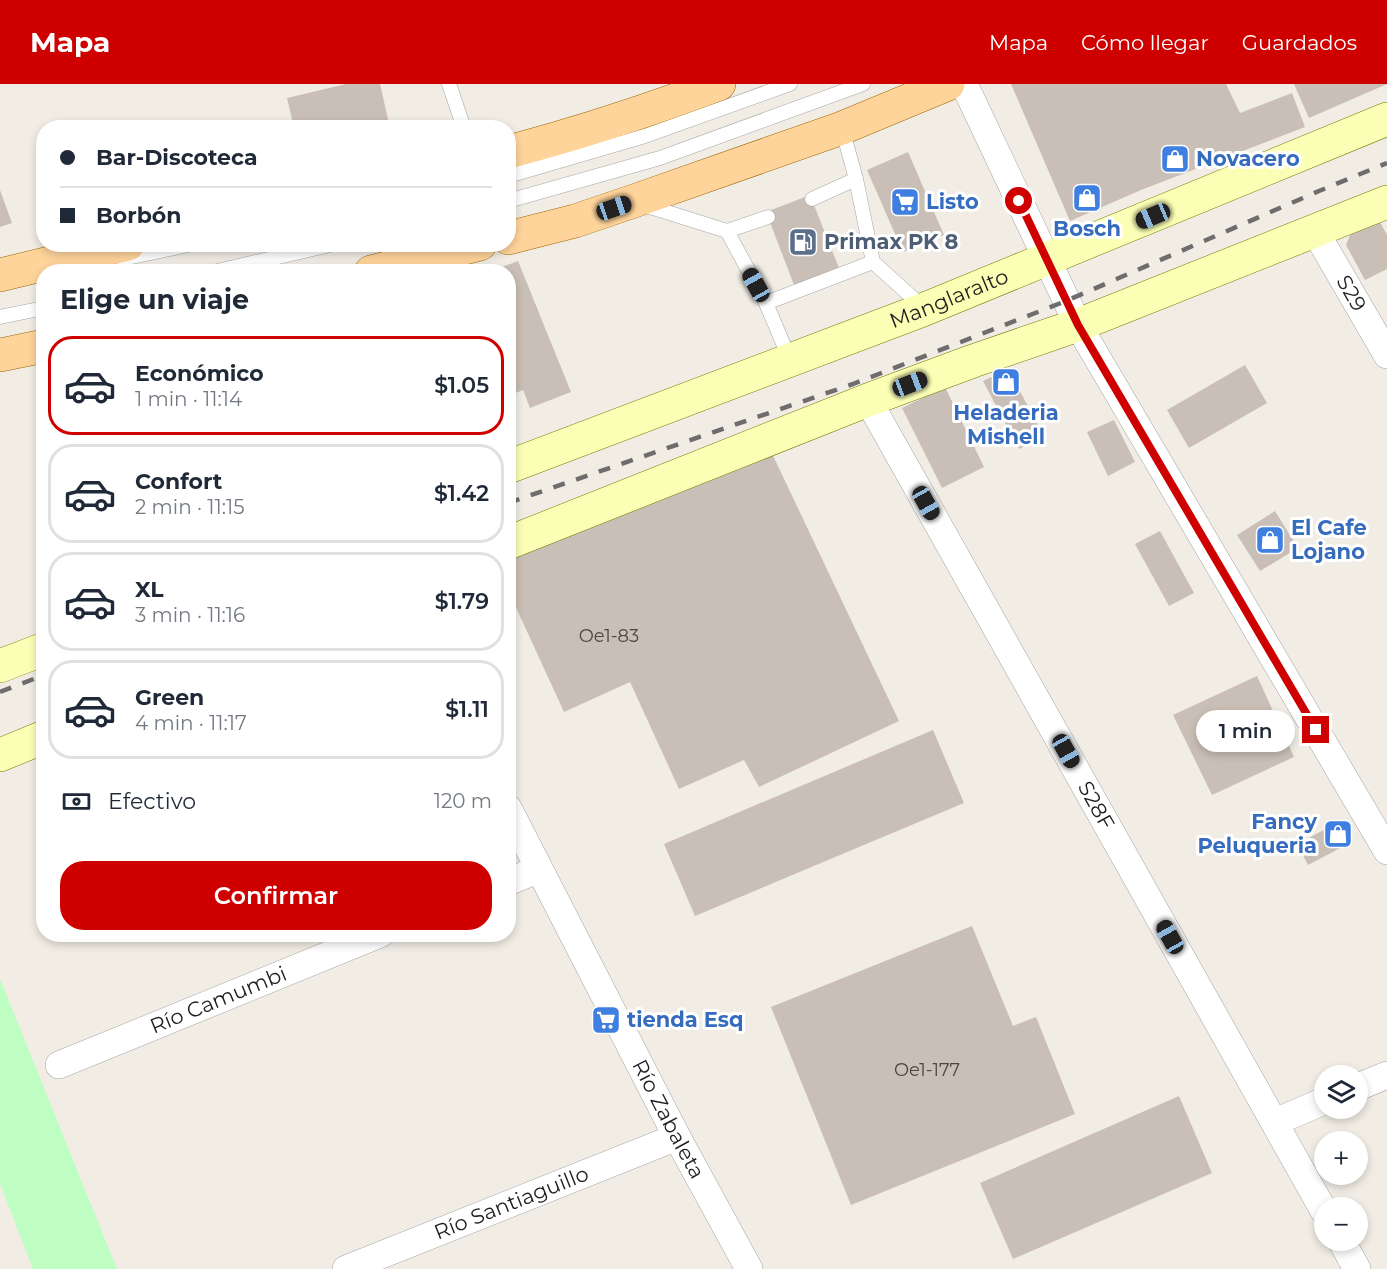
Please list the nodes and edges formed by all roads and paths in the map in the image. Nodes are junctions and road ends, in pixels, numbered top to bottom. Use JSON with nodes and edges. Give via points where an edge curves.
{"nodes":[{"id":1,"x":449,"y":84,"type":"edge"},
{"id":2,"x":719,"y":84,"type":"edge"},
{"id":3,"x":790,"y":84,"type":"edge"},
{"id":4,"x":863,"y":84,"type":"edge"},
{"id":5,"x":948,"y":84,"type":"edge"},
{"id":6,"x":964,"y":84,"type":"edge"},
{"id":7,"x":1387,"y":119,"type":"edge"},
{"id":8,"x":461,"y":120,"type":"edge"},
{"id":9,"x":842,"y":128,"type":"junction"},
{"id":10,"x":516,"y":150,"type":"edge"},
{"id":11,"x":516,"y":174,"type":"edge"},
{"id":12,"x":856,"y":179,"type":"junction"},
{"id":13,"x":516,"y":199,"type":"edge"},
{"id":14,"x":812,"y":199,"type":"dead end"},
{"id":15,"x":634,"y":201,"type":"junction"},
{"id":16,"x":1387,"y":202,"type":"edge"},
{"id":17,"x":768,"y":217,"type":"dead end"},
{"id":18,"x":727,"y":231,"type":"junction"},
{"id":19,"x":1315,"y":231,"type":"junction"},
{"id":20,"x":516,"y":236,"type":"edge"},
{"id":21,"x":96,"y":252,"type":"edge"},
{"id":22,"x":156,"y":252,"type":"edge"},
{"id":23,"x":299,"y":252,"type":"edge"},
{"id":24,"x":449,"y":252,"type":"edge"},
{"id":25,"x":1047,"y":260,"type":"junction"},
{"id":26,"x":873,"y":262,"type":"junction"},
{"id":27,"x":48,"y":264,"type":"edge"},
{"id":28,"x":100,"y":264,"type":"edge"},
{"id":29,"x":248,"y":264,"type":"edge"},
{"id":30,"x":402,"y":264,"type":"edge"},
{"id":31,"x":36,"y":267,"type":"edge"},
{"id":32,"x":0,"y":276,"type":"edge"},
{"id":33,"x":36,"y":277,"type":"edge"},
{"id":34,"x":0,"y":284,"type":"edge"},
{"id":35,"x":766,"y":303,"type":"junction"},
{"id":36,"x":925,"y":309,"type":"junction"},
{"id":37,"x":36,"y":310,"type":"edge"},
{"id":38,"x":0,"y":317,"type":"edge"},
{"id":39,"x":1078,"y":325,"type":"junction"},
{"id":40,"x":36,"y":348,"type":"edge"},
{"id":41,"x":0,"y":355,"type":"edge"},
{"id":42,"x":1387,"y":355,"type":"edge"},
{"id":43,"x":790,"y":360,"type":"junction"},
{"id":44,"x":868,"y":400,"type":"junction"},
{"id":45,"x":516,"y":464,"type":"edge"},
{"id":46,"x":516,"y":540,"type":"edge"},
{"id":47,"x":36,"y":651,"type":"edge"},
{"id":48,"x":0,"y":666,"type":"edge"},
{"id":49,"x":36,"y":740,"type":"edge"},
{"id":50,"x":0,"y":755,"type":"edge"},
{"id":51,"x":516,"y":824,"type":"edge"},
{"id":52,"x":1387,"y":851,"type":"edge"},
{"id":53,"x":539,"y":869,"type":"junction"},
{"id":54,"x":516,"y":879,"type":"edge"},
{"id":55,"x":360,"y":942,"type":"edge"},
{"id":56,"x":59,"y":1065,"type":"dead end"},
{"id":57,"x":1387,"y":1075,"type":"edge"},
{"id":58,"x":1368,"y":1083,"type":"edge"},
{"id":59,"x":1314,"y":1105,"type":"edge"},
{"id":60,"x":1275,"y":1122,"type":"junction"},
{"id":61,"x":677,"y":1137,"type":"junction"},
{"id":62,"x":1316,"y":1197,"type":"edge"},
{"id":63,"x":1347,"y":1251,"type":"edge"},
{"id":64,"x":346,"y":1269,"type":"edge"},
{"id":65,"x":749,"y":1269,"type":"edge"},
{"id":66,"x":1357,"y":1269,"type":"edge"}],
"edges":[{"from":1,"to":8,"type":"lane"},
{"from":2,"to":10,"type":"main road","via":[[661,106]]},
{"from":3,"to":11,"type":"lane","via":[[645,136]]},
{"from":4,"to":13,"type":"lane","via":[[660,158]]},
{"from":5,"to":9,"type":"main road"},
{"from":6,"to":25,"type":"street"},
{"from":7,"to":25,"type":"main road","name":"Manglaralto"},
{"from":9,"to":12,"type":"lane"},
{"from":9,"to":15,"type":"main road"},
{"from":12,"to":14,"type":"lane"},
{"from":12,"to":26,"type":"lane"},
{"from":15,"to":18,"type":"lane"},
{"from":15,"to":20,"type":"main road"},
{"from":16,"to":19,"type":"main road"},
{"from":17,"to":18,"type":"lane"},
{"from":18,"to":35,"type":"lane"},
{"from":19,"to":39,"type":"main road"},
{"from":19,"to":42,"type":"street","name":"S29"},
{"from":21,"to":27,"type":"main road"},
{"from":22,"to":28,"type":"lane"},
{"from":23,"to":29,"type":"lane"},
{"from":24,"to":30,"type":"main road"},
{"from":25,"to":36,"type":"main road","name":"Manglaralto"},
{"from":25,"to":39,"type":"street"},
{"from":26,"to":35,"type":"lane"},
{"from":26,"to":36,"type":"lane"},
{"from":31,"to":32,"type":"main road"},
{"from":33,"to":34,"type":"lane"},
{"from":35,"to":43,"type":"lane"},
{"from":36,"to":43,"type":"main road","name":"Manglaralto"},
{"from":37,"to":38,"type":"lane"},
{"from":39,"to":44,"type":"main road"},
{"from":39,"to":52,"type":"street"},
{"from":40,"to":41,"type":"main road"},
{"from":43,"to":45,"type":"main road","name":"Manglaralto"},
{"from":44,"to":46,"type":"main road"},
{"from":44,"to":60,"type":"street","name":"S28F"},
{"from":47,"to":48,"type":"main road"},
{"from":49,"to":50,"type":"main road"},
{"from":51,"to":53,"type":"street","name":"Río Zabaleta"},
{"from":53,"to":54,"type":"street"},
{"from":53,"to":61,"type":"street","name":"Río Zabaleta"},
{"from":55,"to":56,"type":"street","name":"Río Camumbi"},
{"from":57,"to":58,"type":"street"},
{"from":59,"to":60,"type":"street"},
{"from":60,"to":62,"type":"street","name":"S28F"},
{"from":61,"to":64,"type":"street","name":"Río Santiaguillo"},
{"from":61,"to":65,"type":"street","name":"Río Zabaleta"},
{"from":63,"to":66,"type":"street"}]}
